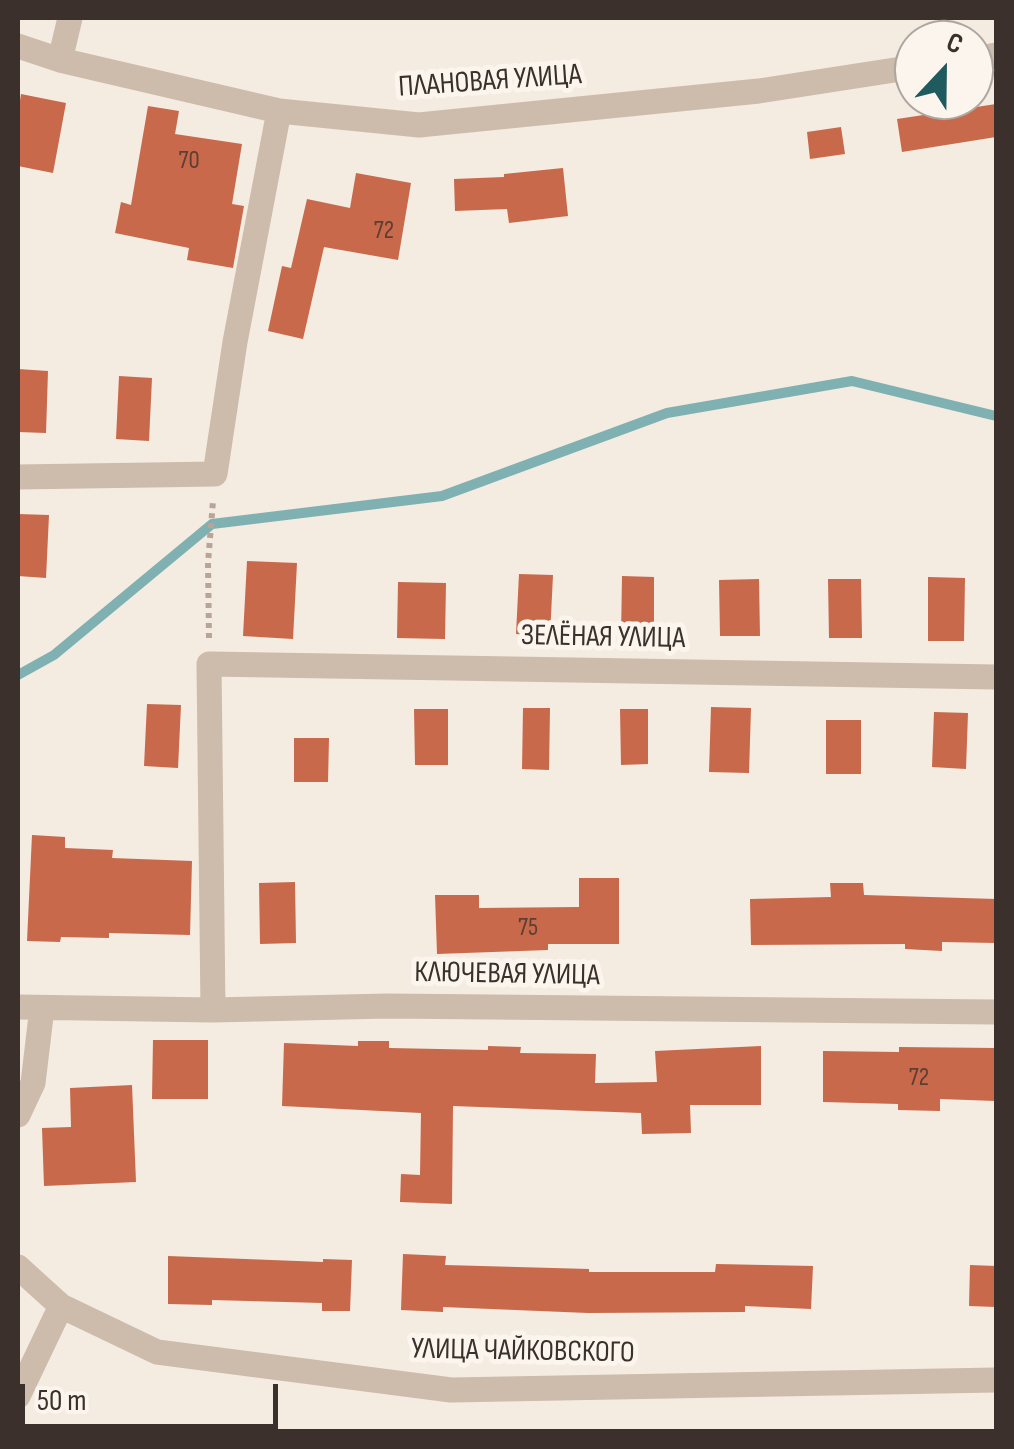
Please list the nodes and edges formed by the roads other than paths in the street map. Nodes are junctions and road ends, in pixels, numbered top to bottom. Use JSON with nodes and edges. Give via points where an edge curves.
{"nodes":[{"id":1,"x":70,"y":18,"type":"edge"},
{"id":2,"x":18,"y":46,"type":"edge"},
{"id":3,"x":60,"y":60,"type":"junction"},
{"id":4,"x":894,"y":71,"type":"edge"},
{"id":5,"x":279,"y":111,"type":"junction"},
{"id":6,"x":18,"y":478,"type":"edge"},
{"id":7,"x":996,"y":677,"type":"edge"},
{"id":8,"x":30,"y":1008,"type":"edge"},
{"id":9,"x":213,"y":1010,"type":"junction"},
{"id":10,"x":996,"y":1012,"type":"edge"},
{"id":11,"x":18,"y":1114,"type":"edge"},
{"id":12,"x":18,"y":1267,"type":"edge"},
{"id":13,"x":61,"y":1306,"type":"junction"},
{"id":14,"x":996,"y":1380,"type":"edge"},
{"id":15,"x":18,"y":1396,"type":"edge"}],
"edges":[{"from":1,"to":3,"type":"street"},
{"from":2,"to":3,"type":"street","name":"ПЛАНОВАЯ УЛИЦА"},
{"from":3,"to":5,"type":"street","name":"ПЛАНОВАЯ УЛИЦА"},
{"from":4,"to":5,"type":"street","name":"ПЛАНОВАЯ УЛИЦА","via":[[419,125]]},
{"from":5,"to":6,"type":"street","via":[[214,474]]},
{"from":7,"to":9,"type":"street","name":"ЗЕЛЁНАЯ УЛИЦА","via":[[209,664]]},
{"from":8,"to":9,"type":"street","name":"КЛЮЧЕВАЯ УЛИЦА"},
{"from":8,"to":11,"type":"street","via":[[34,1083]]},
{"from":9,"to":10,"type":"street","name":"КЛЮЧЕВАЯ УЛИЦА"},
{"from":12,"to":13,"type":"street","name":"УЛИЦА ЧАЙКОВСКОГО"},
{"from":13,"to":14,"type":"street","name":"УЛИЦА ЧАЙКОВСКОГО","via":[[157,1352],[451,1390]]},
{"from":13,"to":15,"type":"street"}]}
